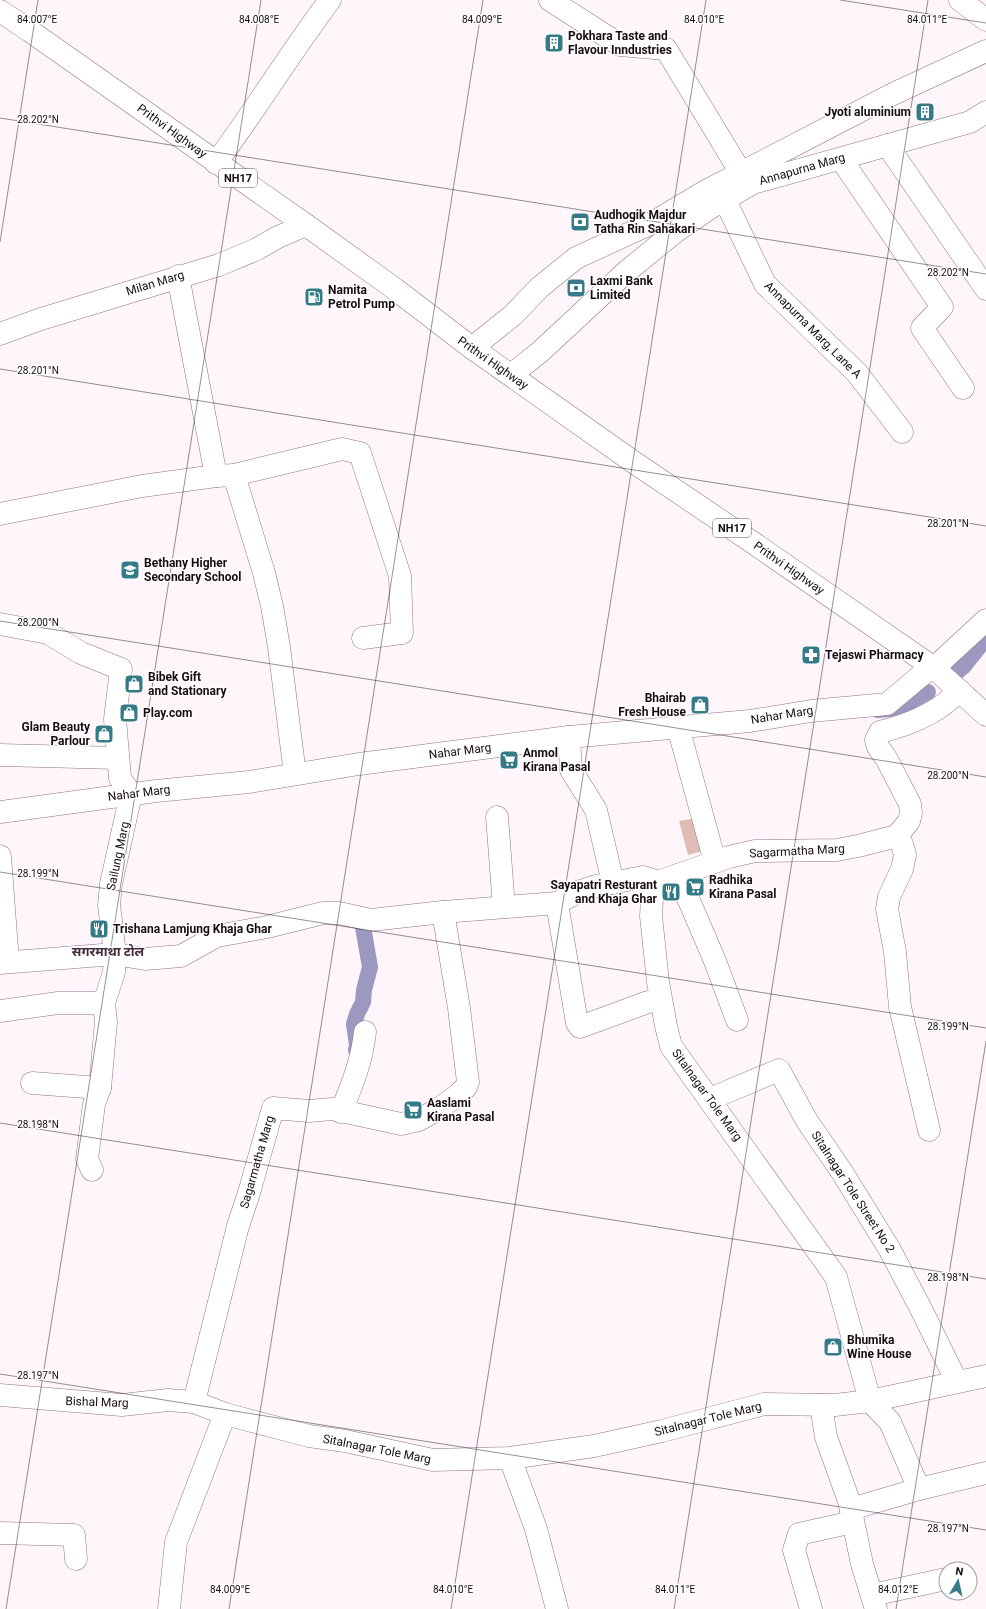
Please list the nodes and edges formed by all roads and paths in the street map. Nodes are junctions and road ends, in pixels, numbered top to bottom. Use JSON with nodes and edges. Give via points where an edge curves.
{"nodes":[{"id":1,"x":330,"y":0,"type":"edge"},
{"id":2,"x":550,"y":0,"type":"edge"},
{"id":3,"x":960,"y":0,"type":"edge"},
{"id":4,"x":0,"y":11,"type":"edge"},
{"id":5,"x":986,"y":20,"type":"edge"},
{"id":6,"x":986,"y":51,"type":"edge"},
{"id":7,"x":986,"y":112,"type":"edge"},
{"id":8,"x":887,"y":145,"type":"junction"},
{"id":9,"x":840,"y":159,"type":"junction"},
{"id":10,"x":216,"y":163,"type":"junction"},
{"id":11,"x":741,"y":173,"type":"junction"},
{"id":12,"x":725,"y":200,"type":"junction"},
{"id":13,"x":306,"y":225,"type":"junction"},
{"id":14,"x":178,"y":276,"type":"junction"},
{"id":15,"x":986,"y":289,"type":"edge"},
{"id":16,"x":0,"y":334,"type":"edge"},
{"id":17,"x":472,"y":348,"type":"junction"},
{"id":18,"x":511,"y":375,"type":"junction"},
{"id":19,"x":963,"y":388,"type":"dead end"},
{"id":20,"x":902,"y":432,"type":"dead end"},
{"id":21,"x":225,"y":475,"type":"junction"},
{"id":22,"x":0,"y":514,"type":"edge"},
{"id":23,"x":986,"y":620,"type":"edge"},
{"id":24,"x":0,"y":624,"type":"edge"},
{"id":25,"x":363,"y":638,"type":"dead end"},
{"id":26,"x":934,"y":668,"type":"junction"},
{"id":27,"x":959,"y":690,"type":"junction"},
{"id":28,"x":887,"y":704,"type":"junction"},
{"id":29,"x":986,"y":715,"type":"edge"},
{"id":30,"x":914,"y":720,"type":"junction"},
{"id":31,"x":678,"y":727,"type":"junction"},
{"id":32,"x":569,"y":737,"type":"junction"},
{"id":33,"x":0,"y":755,"type":"edge"},
{"id":34,"x":118,"y":758,"type":"junction"},
{"id":35,"x":295,"y":774,"type":"junction"},
{"id":36,"x":131,"y":798,"type":"junction"},
{"id":37,"x":0,"y":812,"type":"edge"},
{"id":38,"x":497,"y":817,"type":"dead end"},
{"id":39,"x":897,"y":836,"type":"junction"},
{"id":40,"x":0,"y":856,"type":"edge"},
{"id":41,"x":715,"y":862,"type":"junction"},
{"id":42,"x":668,"y":878,"type":"junction"},
{"id":43,"x":613,"y":883,"type":"junction"},
{"id":44,"x":557,"y":903,"type":"junction"},
{"id":45,"x":504,"y":907,"type":"junction"},
{"id":46,"x":443,"y":912,"type":"junction"},
{"id":47,"x":115,"y":954,"type":"junction"},
{"id":48,"x":4,"y":963,"type":"edge"},
{"id":49,"x":648,"y":1002,"type":"dead end"},
{"id":50,"x":104,"y":1004,"type":"junction"},
{"id":51,"x":0,"y":1011,"type":"edge"},
{"id":52,"x":737,"y":1020,"type":"dead end"},
{"id":53,"x":365,"y":1032,"type":"dead end"},
{"id":54,"x":32,"y":1083,"type":"dead end"},
{"id":55,"x":100,"y":1088,"type":"junction"},
{"id":56,"x":710,"y":1099,"type":"junction"},
{"id":57,"x":341,"y":1112,"type":"junction"},
{"id":58,"x":929,"y":1130,"type":"dead end"},
{"id":59,"x":92,"y":1170,"type":"dead end"},
{"id":60,"x":986,"y":1376,"type":"edge"},
{"id":61,"x":957,"y":1382,"type":"junction"},
{"id":62,"x":0,"y":1395,"type":"edge"},
{"id":63,"x":870,"y":1401,"type":"junction"},
{"id":64,"x":194,"y":1402,"type":"junction"},
{"id":65,"x":821,"y":1405,"type":"junction"},
{"id":66,"x":225,"y":1414,"type":"junction"},
{"id":67,"x":510,"y":1458,"type":"junction"},
{"id":68,"x":986,"y":1473,"type":"edge"},
{"id":69,"x":919,"y":1489,"type":"junction"},
{"id":70,"x":852,"y":1515,"type":"junction"},
{"id":71,"x":0,"y":1533,"type":"edge"},
{"id":72,"x":76,"y":1559,"type":"dead end"},
{"id":73,"x":938,"y":1582,"type":"edge"},
{"id":74,"x":874,"y":1602,"type":"edge"},
{"id":75,"x":169,"y":1609,"type":"edge"},
{"id":76,"x":557,"y":1609,"type":"edge"},
{"id":77,"x":811,"y":1609,"type":"edge"}],
"edges":[{"from":1,"to":10,"type":"main road"},
{"from":2,"to":11,"type":"main road","via":[[620,45],[666,49]]},
{"from":3,"to":5,"type":"main road"},
{"from":4,"to":10,"type":"main road","name":"Prithvi Highway","number":"NH17"},
{"from":6,"to":11,"type":"main road","via":[[895,93]]},
{"from":7,"to":8,"type":"main road","name":"Annapurna Marg","via":[[970,122]]},
{"from":8,"to":9,"type":"main road","name":"Annapurna Marg"},
{"from":8,"to":15,"type":"main road"},
{"from":9,"to":12,"type":"main road","name":"Annapurna Marg","via":[[753,183]]},
{"from":9,"to":19,"type":"main road","via":[[942,307],[922,328]]},
{"from":10,"to":13,"type":"main road","name":"Prithvi Highway","number":"NH17"},
{"from":11,"to":17,"type":"main road","via":[[654,222],[576,258]]},
{"from":12,"to":18,"type":"main road","name":"Annapurna Marg","via":[[690,220],[626,272],[540,352]]},
{"from":12,"to":20,"type":"main road","name":"Annapurna Marg, Lane A","via":[[765,284],[857,373]]},
{"from":13,"to":14,"type":"main road","name":"Milan Marg","via":[[219,265]]},
{"from":13,"to":17,"type":"main road","name":"Prithvi Highway","number":"NH17"},
{"from":14,"to":16,"type":"main road","name":"Milan Marg"},
{"from":14,"to":21,"type":"main road"},
{"from":17,"to":18,"type":"main road","name":"Prithvi Highway","number":"NH17"},
{"from":18,"to":26,"type":"main road","name":"Prithvi Highway","number":"NH17"},
{"from":21,"to":22,"type":"main road","via":[[142,486]]},
{"from":21,"to":25,"type":"main road","via":[[342,449],[360,453],[400,576],[402,633]]},
{"from":21,"to":35,"type":"main road","via":[[264,573],[272,606]]},
{"from":23,"to":26,"type":"main road"},
{"from":24,"to":34,"type":"main road","via":[[48,634],[121,669],[115,719]]},
{"from":26,"to":27,"type":"main road","name":"Prithvi Highway","number":"NH17"},
{"from":26,"to":28,"type":"main road","via":[[924,673]]},
{"from":27,"to":29,"type":"main road","name":"Prithvi Highway","number":"NH17"},
{"from":27,"to":30,"type":"main road","via":[[940,708]]},
{"from":28,"to":30,"type":"main road"},
{"from":28,"to":31,"type":"main road","name":"Nahar Marg"},
{"from":30,"to":39,"type":"main road","via":[[880,732],[876,740],[910,804],[909,821]]},
{"from":31,"to":32,"type":"main road","name":"Nahar Marg"},
{"from":31,"to":41,"type":"main road"},
{"from":32,"to":35,"type":"main road","name":"Nahar Marg"},
{"from":32,"to":43,"type":"main road","via":[[571,770],[596,810]]},
{"from":33,"to":34,"type":"main road"},
{"from":34,"to":36,"type":"main road","via":[[120,778]]},
{"from":35,"to":36,"type":"main road","name":"Nahar Marg"},
{"from":36,"to":37,"type":"main road","name":"Nahar Marg"},
{"from":36,"to":47,"type":"main road","name":"Sailung Marg","via":[[110,893]]},
{"from":38,"to":45,"type":"main road"},
{"from":39,"to":41,"type":"main road","name":"Sagarmatha Marg","via":[[837,850],[755,851]]},
{"from":39,"to":58,"type":"main road","via":[[905,855],[887,909],[895,952],[900,1007]]},
{"from":40,"to":48,"type":"main road"},
{"from":41,"to":42,"type":"main road","name":"Sagarmatha Marg"},
{"from":42,"to":43,"type":"main road","via":[[643,877]]},
{"from":42,"to":52,"type":"main road","via":[[715,960]]},
{"from":42,"to":56,"type":"main road","name":"Sitalnagar Tole Marg","via":[[652,899],[651,916],[666,1026],[671,1046]]},
{"from":43,"to":44,"type":"main road","via":[[578,892]]},
{"from":44,"to":45,"type":"main road"},
{"from":44,"to":49,"type":"main road","via":[[577,1023],[580,1027]]},
{"from":45,"to":46,"type":"main road"},
{"from":46,"to":47,"type":"main road","via":[[370,920],[323,912],[267,927],[217,936],[182,956],[145,959]]},
{"from":46,"to":57,"type":"main road","name":"Sagarmatha Marg","via":[[459,1008],[468,1082],[466,1087],[440,1108],[412,1122],[401,1124]]},
{"from":47,"to":48,"type":"main road"},
{"from":47,"to":50,"type":"main road","name":"Sailung Marg","via":[[114,972]]},
{"from":50,"to":51,"type":"main road","via":[[58,1003]]},
{"from":50,"to":55,"type":"main road","via":[[106,1022]]},
{"from":53,"to":57,"type":"main road","via":[[361,1058]]},
{"from":54,"to":55,"type":"main road"},
{"from":55,"to":59,"type":"main road","via":[[94,1104],[87,1159]]},
{"from":56,"to":61,"type":"main road","name":"Sitalnagar Tole Street No 2","via":[[778,1070],[807,1121],[890,1250]]},
{"from":56,"to":63,"type":"main road","name":"Sitalnagar Tole Marg","via":[[836,1277]]},
{"from":57,"to":64,"type":"main road","name":"Sagarmatha Marg","via":[[325,1109],[309,1111],[273,1108],[238,1226]]},
{"from":60,"to":61,"type":"main road"},
{"from":61,"to":63,"type":"main road"},
{"from":62,"to":64,"type":"main road","name":"Bishal Marg","via":[[122,1405],[168,1400]]},
{"from":63,"to":65,"type":"main road","name":"Sitalnagar Tole Marg"},
{"from":63,"to":69,"type":"main road","via":[[890,1422]]},
{"from":64,"to":66,"type":"main road","name":"Sitalnagar Tole Marg"},
{"from":65,"to":67,"type":"main road","name":"Sitalnagar Tole Marg","via":[[764,1404],[594,1446]]},
{"from":65,"to":70,"type":"main road","via":[[826,1437]]},
{"from":66,"to":67,"type":"main road","name":"Sitalnagar Tole Marg","via":[[309,1436],[433,1460]]},
{"from":66,"to":75,"type":"main road","via":[[176,1542]]},
{"from":67,"to":76,"type":"main road","via":[[536,1529]]},
{"from":68,"to":69,"type":"main road"},
{"from":69,"to":70,"type":"main road"},
{"from":70,"to":74,"type":"main road","via":[[862,1564]]},
{"from":70,"to":77,"type":"main road","via":[[798,1534],[794,1550]]},
{"from":71,"to":72,"type":"main road","via":[[74,1535]]},
{"from":73,"to":74,"type":"main road"}]}
